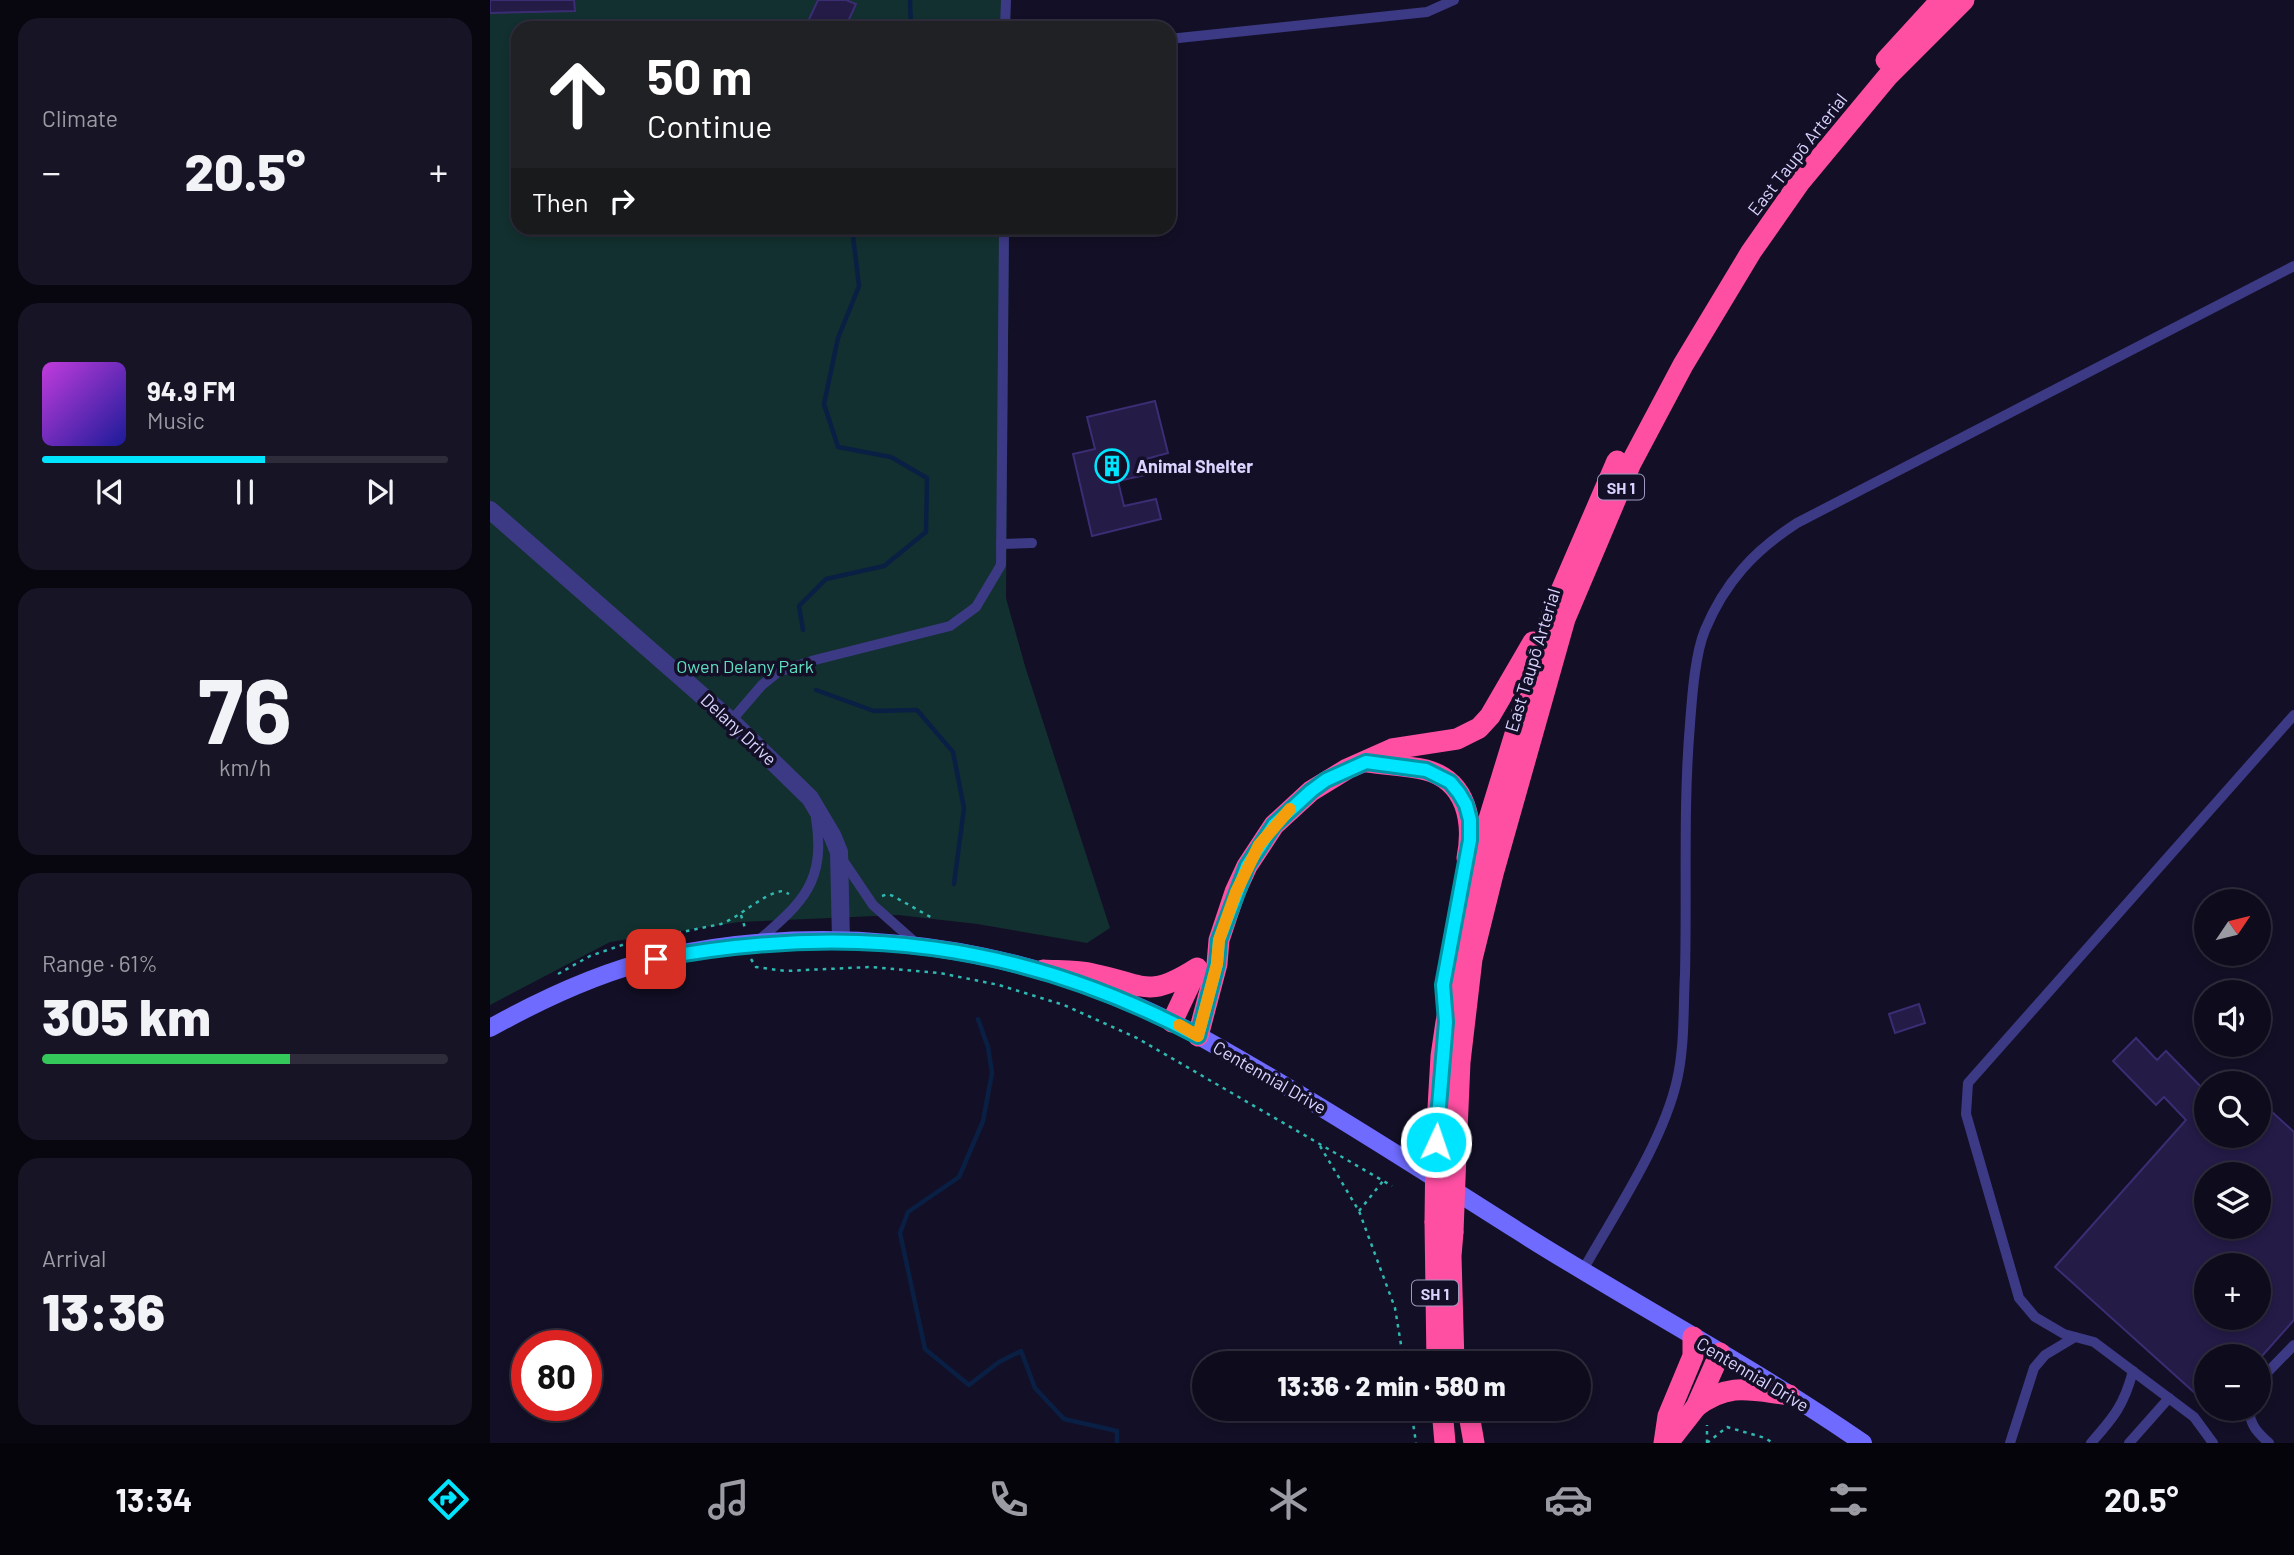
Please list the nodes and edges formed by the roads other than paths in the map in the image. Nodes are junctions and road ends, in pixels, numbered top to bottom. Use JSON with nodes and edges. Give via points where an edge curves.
{"nodes":[{"id":1,"x":1006,"y":0,"type":"edge"},
{"id":2,"x":1454,"y":0,"type":"edge"},
{"id":3,"x":1941,"y":0,"type":"edge"},
{"id":4,"x":1964,"y":0,"type":"edge"},
{"id":5,"x":1005,"y":21,"type":"edge"},
{"id":6,"x":1176,"y":38,"type":"edge"},
{"id":7,"x":1004,"y":235,"type":"edge"},
{"id":8,"x":2294,"y":266,"type":"edge"},
{"id":9,"x":490,"y":510,"type":"edge"},
{"id":10,"x":1032,"y":543,"type":"dead end"},
{"id":11,"x":1001,"y":544,"type":"junction"},
{"id":12,"x":1553,"y":607,"type":"junction"},
{"id":13,"x":2294,"y":715,"type":"edge"},
{"id":14,"x":731,"y":721,"type":"junction"},
{"id":15,"x":1366,"y":762,"type":"junction"},
{"id":16,"x":810,"y":798,"type":"junction"},
{"id":17,"x":839,"y":852,"type":"junction"},
{"id":18,"x":841,"y":940,"type":"junction"},
{"id":19,"x":1219,"y":940,"type":"junction"},
{"id":20,"x":752,"y":944,"type":"junction"},
{"id":21,"x":919,"y":946,"type":"junction"},
{"id":22,"x":1197,"y":968,"type":"junction"},
{"id":23,"x":1043,"y":970,"type":"junction"},
{"id":24,"x":1172,"y":1022,"type":"junction"},
{"id":25,"x":1446,"y":1022,"type":"junction"},
{"id":26,"x":490,"y":1028,"type":"edge"},
{"id":27,"x":1198,"y":1036,"type":"junction"},
{"id":28,"x":1444,"y":1227,"type":"junction"},
{"id":29,"x":1451,"y":1256,"type":"junction"},
{"id":30,"x":1583,"y":1270,"type":"junction"},
{"id":31,"x":2075,"y":1337,"type":"junction"},
{"id":32,"x":1693,"y":1338,"type":"junction"},
{"id":33,"x":2294,"y":1345,"type":"edge"},
{"id":34,"x":1438,"y":1351,"type":"edge"},
{"id":35,"x":1454,"y":1351,"type":"edge"},
{"id":36,"x":1461,"y":1351,"type":"edge"},
{"id":37,"x":1720,"y":1353,"type":"junction"},
{"id":38,"x":2271,"y":1369,"type":"edge"},
{"id":39,"x":2133,"y":1371,"type":"junction"},
{"id":40,"x":1789,"y":1395,"type":"junction"},
{"id":41,"x":2169,"y":1398,"type":"junction"},
{"id":42,"x":1696,"y":1407,"type":"junction"},
{"id":43,"x":1442,"y":1421,"type":"edge"},
{"id":44,"x":1460,"y":1421,"type":"edge"},
{"id":45,"x":1470,"y":1421,"type":"edge"},
{"id":46,"x":2250,"y":1421,"type":"edge"},
{"id":47,"x":1445,"y":1443,"type":"edge"},
{"id":48,"x":1463,"y":1443,"type":"edge"},
{"id":49,"x":1474,"y":1443,"type":"edge"},
{"id":50,"x":1666,"y":1443,"type":"edge"},
{"id":51,"x":1863,"y":1443,"type":"edge"},
{"id":52,"x":2010,"y":1443,"type":"edge"},
{"id":53,"x":2091,"y":1443,"type":"edge"},
{"id":54,"x":2129,"y":1443,"type":"edge"},
{"id":55,"x":2213,"y":1443,"type":"edge"},
{"id":56,"x":2269,"y":1443,"type":"edge"}],
"edges":[{"from":1,"to":5,"type":"lane"},
{"from":2,"to":6,"type":"lane","via":[[1427,12]]},
{"from":3,"to":12,"type":"highway","name":"East Taupō Arterial","number":"SH 1","via":[[1853,97],[1718,280],[1633,428]]},
{"from":4,"to":28,"type":"highway","name":"East Taupō Arterial","number":"SH 1","bridge":true,"via":[[1888,76],[1800,182],[1744,263],[1631,463],[1565,619],[1472,959]]},
{"from":7,"to":11,"type":"lane"},
{"from":8,"to":30,"type":"lane","via":[[1797,523],[1750,558],[1727,588],[1703,633],[1693,694],[1685,786],[1686,905],[1677,1079],[1659,1134]]},
{"from":9,"to":14,"type":"street","name":"Delany Drive"},
{"from":10,"to":11,"type":"lane"},
{"from":11,"to":14,"type":"lane","via":[[1001,565],[976,607],[950,626],[778,672]]},
{"from":12,"to":15,"type":"highway","via":[[1479,728],[1457,739],[1392,749]]},
{"from":12,"to":25,"type":"highway","name":"East Taupō Arterial","number":"SH 1","via":[[1484,835]]},
{"from":13,"to":31,"type":"lane","via":[[1968,1083],[1966,1114],[2019,1298],[2035,1317]]},
{"from":14,"to":16,"type":"street","name":"Delany Drive"},
{"from":15,"to":19,"type":"highway","via":[[1326,780],[1274,825],[1247,866]]},
{"from":15,"to":25,"type":"highway","via":[[1440,775],[1466,805],[1470,840],[1443,985]]},
{"from":16,"to":17,"type":"street","name":"Delany Drive"},
{"from":16,"to":20,"type":"lane","via":[[819,839],[816,871],[799,903]]},
{"from":17,"to":18,"type":"street","name":"Delany Drive"},
{"from":17,"to":21,"type":"lane","via":[[873,905]]},
{"from":18,"to":20,"type":"main road","name":"Centennial Drive"},
{"from":18,"to":21,"type":"main road","name":"Centennial Drive"},
{"from":19,"to":22,"type":"highway"},
{"from":19,"to":27,"type":"highway"},
{"from":20,"to":26,"type":"main road","name":"Centennial Drive","via":[[656,959],[552,997]]},
{"from":21,"to":23,"type":"main road","name":"Centennial Drive"},
{"from":22,"to":23,"type":"highway","via":[[1150,989],[1092,973]]},
{"from":22,"to":24,"type":"highway"},
{"from":23,"to":24,"type":"main road","name":"Centennial Drive"},
{"from":24,"to":27,"type":"main road","name":"Centennial Drive"},
{"from":25,"to":28,"type":"highway","name":"East Taupō Arterial","number":"SH 1","bridge":true,"via":[[1436,1142]]},
{"from":27,"to":30,"type":"main road","name":"Centennial Drive","via":[[1330,1112]]},
{"from":28,"to":29,"type":"highway","name":"East Taupō Arterial","number":"SH 1"},
{"from":28,"to":34,"type":"highway","name":"East Taupō Arterial","number":"SH 1"},
{"from":29,"to":35,"type":"highway","name":"East Taupō Arterial","number":"SH 1"},
{"from":29,"to":36,"type":"highway"},
{"from":30,"to":32,"type":"main road","name":"Centennial Drive"},
{"from":31,"to":39,"type":"lane","via":[[2094,1342]]},
{"from":31,"to":52,"type":"lane","via":[[2045,1355],[2034,1368]]},
{"from":32,"to":37,"type":"main road","name":"Centennial Drive"},
{"from":32,"to":50,"type":"highway","via":[[1692,1356],[1668,1416]]},
{"from":33,"to":38,"type":"lane"},
{"from":37,"to":40,"type":"main road","name":"Centennial Drive"},
{"from":37,"to":42,"type":"highway"},
{"from":39,"to":41,"type":"lane"},
{"from":39,"to":53,"type":"lane","via":[[2126,1398]]},
{"from":40,"to":42,"type":"highway","via":[[1724,1390]]},
{"from":40,"to":51,"type":"main road","name":"Centennial Drive"},
{"from":41,"to":54,"type":"lane"},
{"from":41,"to":55,"type":"lane","via":[[2194,1417]]},
{"from":42,"to":50,"type":"highway"},
{"from":43,"to":47,"type":"highway"},
{"from":44,"to":48,"type":"highway"},
{"from":45,"to":49,"type":"highway"},
{"from":46,"to":56,"type":"lane"}]}
